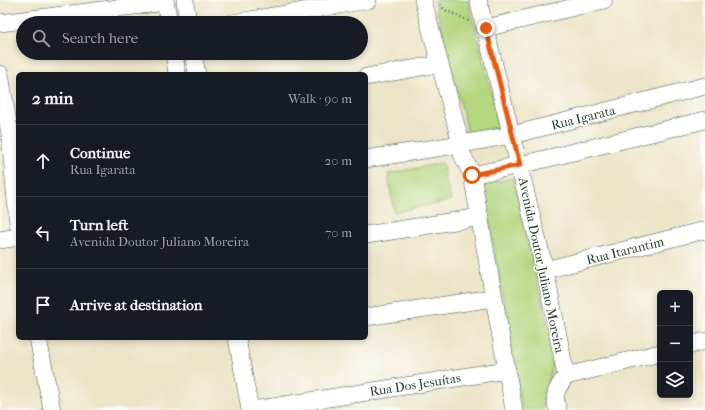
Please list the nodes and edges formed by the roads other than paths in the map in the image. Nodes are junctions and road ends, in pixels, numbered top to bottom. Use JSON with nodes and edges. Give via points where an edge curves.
{"nodes":[{"id":1,"x":185,"y":0,"type":"edge"},
{"id":2,"x":368,"y":0,"type":"edge"},
{"id":3,"x":428,"y":0,"type":"edge"},
{"id":4,"x":478,"y":0,"type":"edge"},
{"id":5,"x":165,"y":1,"type":"edge"},
{"id":6,"x":596,"y":1,"type":"edge"},
{"id":7,"x":52,"y":16,"type":"edge"},
{"id":8,"x":168,"y":16,"type":"edge"},
{"id":9,"x":187,"y":16,"type":"edge"},
{"id":10,"x":273,"y":16,"type":"edge"},
{"id":11,"x":16,"y":21,"type":"edge"},
{"id":12,"x":0,"y":23,"type":"edge"},
{"id":13,"x":480,"y":26,"type":"junction"},
{"id":14,"x":175,"y":60,"type":"edge"},
{"id":15,"x":194,"y":60,"type":"edge"},
{"id":16,"x":440,"y":64,"type":"junction"},
{"id":17,"x":178,"y":72,"type":"edge"},
{"id":18,"x":197,"y":72,"type":"edge"},
{"id":19,"x":0,"y":74,"type":"edge"},
{"id":20,"x":368,"y":77,"type":"edge"},
{"id":21,"x":705,"y":86,"type":"edge"},
{"id":22,"x":705,"y":120,"type":"edge"},
{"id":23,"x":512,"y":135,"type":"junction"},
{"id":24,"x":461,"y":144,"type":"junction"},
{"id":25,"x":368,"y":159,"type":"edge"},
{"id":26,"x":520,"y":165,"type":"junction"},
{"id":27,"x":472,"y":175,"type":"junction"},
{"id":28,"x":16,"y":202,"type":"edge"},
{"id":29,"x":480,"y":217,"type":"junction"},
{"id":30,"x":705,"y":230,"type":"edge"},
{"id":31,"x":368,"y":235,"type":"edge"},
{"id":32,"x":16,"y":237,"type":"edge"},
{"id":33,"x":0,"y":240,"type":"edge"},
{"id":34,"x":545,"y":270,"type":"junction"},
{"id":35,"x":493,"y":298,"type":"junction"},
{"id":36,"x":368,"y":317,"type":"edge"},
{"id":37,"x":38,"y":340,"type":"edge"},
{"id":38,"x":237,"y":340,"type":"edge"},
{"id":39,"x":705,"y":341,"type":"edge"},
{"id":40,"x":693,"y":344,"type":"edge"},
{"id":41,"x":657,"y":354,"type":"edge"},
{"id":42,"x":507,"y":370,"type":"junction"},
{"id":43,"x":566,"y":376,"type":"junction"},
{"id":44,"x":52,"y":410,"type":"edge"},
{"id":45,"x":250,"y":410,"type":"edge"},
{"id":46,"x":253,"y":410,"type":"edge"},
{"id":47,"x":514,"y":410,"type":"edge"},
{"id":48,"x":558,"y":410,"type":"edge"}],
"edges":[{"from":1,"to":9,"type":"street"},
{"from":2,"to":10,"type":"street"},
{"from":3,"to":16,"type":"street"},
{"from":4,"to":13,"type":"street","name":"Avenida Doutor Juliano Moreira"},
{"from":5,"to":7,"type":"street"},
{"from":5,"to":8,"type":"street"},
{"from":6,"to":13,"type":"street"},
{"from":11,"to":12,"type":"street"},
{"from":13,"to":23,"type":"street","name":"Avenida Doutor Juliano Moreira"},
{"from":14,"to":17,"type":"street"},
{"from":15,"to":18,"type":"street"},
{"from":16,"to":20,"type":"street"},
{"from":16,"to":24,"type":"street"},
{"from":19,"to":28,"type":"street","via":[[10,135]]},
{"from":21,"to":23,"type":"street","name":"Rua Igarata"},
{"from":22,"to":26,"type":"street"},
{"from":23,"to":24,"type":"street","name":"Rua Igarata"},
{"from":23,"to":26,"type":"street","name":"Avenida Doutor Juliano Moreira"},
{"from":24,"to":25,"type":"street","name":"Rua Igarata"},
{"from":24,"to":27,"type":"street","via":[[462,154]]},
{"from":26,"to":27,"type":"street"},
{"from":26,"to":34,"type":"street","name":"Avenida Doutor Juliano Moreira"},
{"from":27,"to":29,"type":"street"},
{"from":29,"to":31,"type":"street"},
{"from":29,"to":35,"type":"street"},
{"from":30,"to":34,"type":"street","name":"Rua Itarantim"},
{"from":32,"to":33,"type":"street"},
{"from":34,"to":43,"type":"street","name":"Avenida Doutor Juliano Moreira"},
{"from":35,"to":36,"type":"street"},
{"from":35,"to":42,"type":"street"},
{"from":37,"to":44,"type":"street"},
{"from":38,"to":45,"type":"street"},
{"from":39,"to":40,"type":"street"},
{"from":41,"to":43,"type":"street"},
{"from":42,"to":46,"type":"street","name":"Rua Dos Jesuítas"},
{"from":42,"to":47,"type":"street"},
{"from":43,"to":48,"type":"street","via":[[556,395]]}]}
